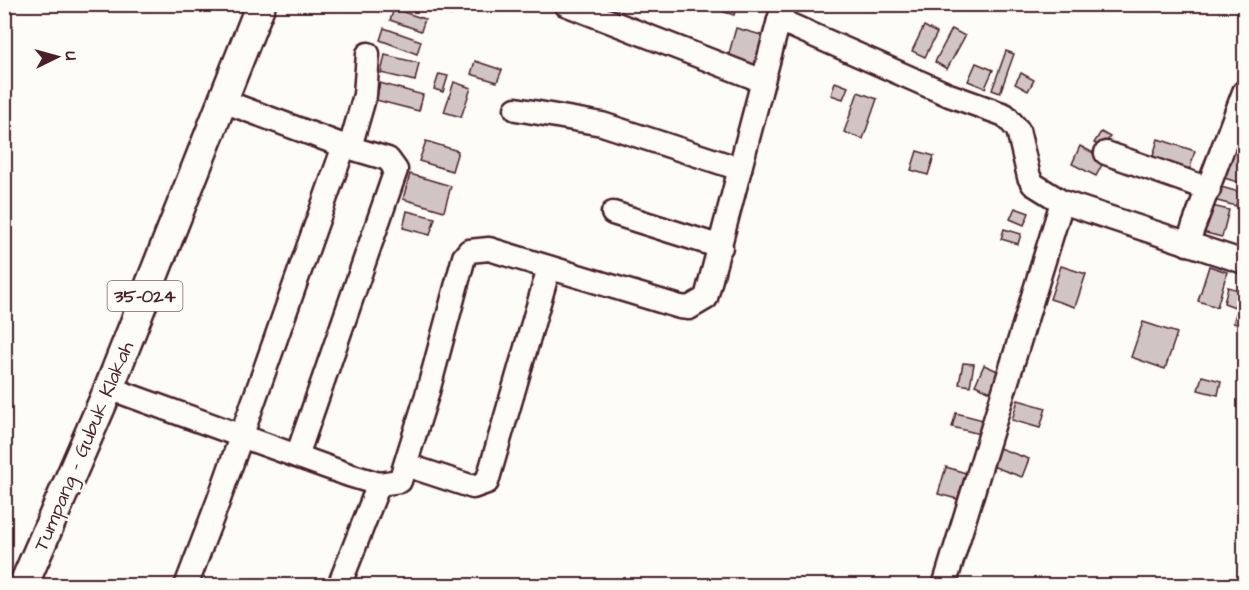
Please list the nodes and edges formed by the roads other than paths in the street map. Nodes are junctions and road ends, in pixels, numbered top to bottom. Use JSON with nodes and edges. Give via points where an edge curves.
{"nodes":[{"id":1,"x":261,"y":4,"type":"edge"},
{"id":2,"x":565,"y":4,"type":"edge"},
{"id":3,"x":782,"y":12,"type":"edge"},
{"id":4,"x":368,"y":54,"type":"dead end"},
{"id":5,"x":763,"y":81,"type":"junction"},
{"id":6,"x":1245,"y":92,"type":"edge"},
{"id":7,"x":223,"y":101,"type":"junction"},
{"id":8,"x":516,"y":109,"type":"dead end"},
{"id":9,"x":347,"y":147,"type":"junction"},
{"id":10,"x":1106,"y":153,"type":"dead end"},
{"id":11,"x":740,"y":169,"type":"junction"},
{"id":12,"x":1209,"y":189,"type":"junction"},
{"id":13,"x":1062,"y":202,"type":"junction"},
{"id":14,"x":613,"y":213,"type":"dead end"},
{"id":15,"x":1187,"y":244,"type":"junction"},
{"id":16,"x":721,"y":247,"type":"junction"},
{"id":17,"x":1245,"y":262,"type":"edge"},
{"id":18,"x":549,"y":268,"type":"junction"},
{"id":19,"x":109,"y":388,"type":"junction"},
{"id":20,"x":240,"y":437,"type":"junction"},
{"id":21,"x":297,"y":456,"type":"junction"},
{"id":22,"x":406,"y":465,"type":"junction"},
{"id":23,"x":379,"y":484,"type":"junction"},
{"id":24,"x":24,"y":585,"type":"edge"},
{"id":25,"x":186,"y":585,"type":"edge"},
{"id":26,"x":339,"y":585,"type":"edge"},
{"id":27,"x":944,"y":585,"type":"edge"}],
"edges":[{"from":1,"to":7,"type":"main road","name":"Tumpang - Gubuk Klakah","number":"35-024"},
{"from":2,"to":5,"type":"street"},
{"from":3,"to":5,"type":"street"},
{"from":3,"to":13,"type":"street","via":[[949,95],[1005,115],[1018,130],[1033,184]]},
{"from":4,"to":9,"type":"street","via":[[365,95]]},
{"from":5,"to":11,"type":"street"},
{"from":6,"to":12,"type":"street"},
{"from":7,"to":9,"type":"street"},
{"from":7,"to":19,"type":"main road","name":"Tumpang - Gubuk Klakah","number":"35-024"},
{"from":8,"to":11,"type":"street","via":[[602,124]]},
{"from":9,"to":20,"type":"street"},
{"from":9,"to":21,"type":"street","via":[[388,159],[396,174]]},
{"from":10,"to":12,"type":"street"},
{"from":11,"to":16,"type":"street"},
{"from":12,"to":15,"type":"street"},
{"from":13,"to":15,"type":"street"},
{"from":13,"to":27,"type":"street"},
{"from":14,"to":16,"type":"street"},
{"from":15,"to":17,"type":"street"},
{"from":16,"to":18,"type":"street","via":[[706,298],[689,308]]},
{"from":18,"to":22,"type":"street","via":[[489,249],[475,248],[464,257]]},
{"from":18,"to":22,"type":"street","via":[[487,482],[473,487]]},
{"from":19,"to":20,"type":"street"},
{"from":19,"to":24,"type":"main road","name":"Tumpang - Gubuk Klakah","number":"35-024"},
{"from":20,"to":21,"type":"street"},
{"from":20,"to":25,"type":"street"},
{"from":21,"to":23,"type":"street"},
{"from":22,"to":23,"type":"street","via":[[400,481]]},
{"from":23,"to":26,"type":"street"}]}
